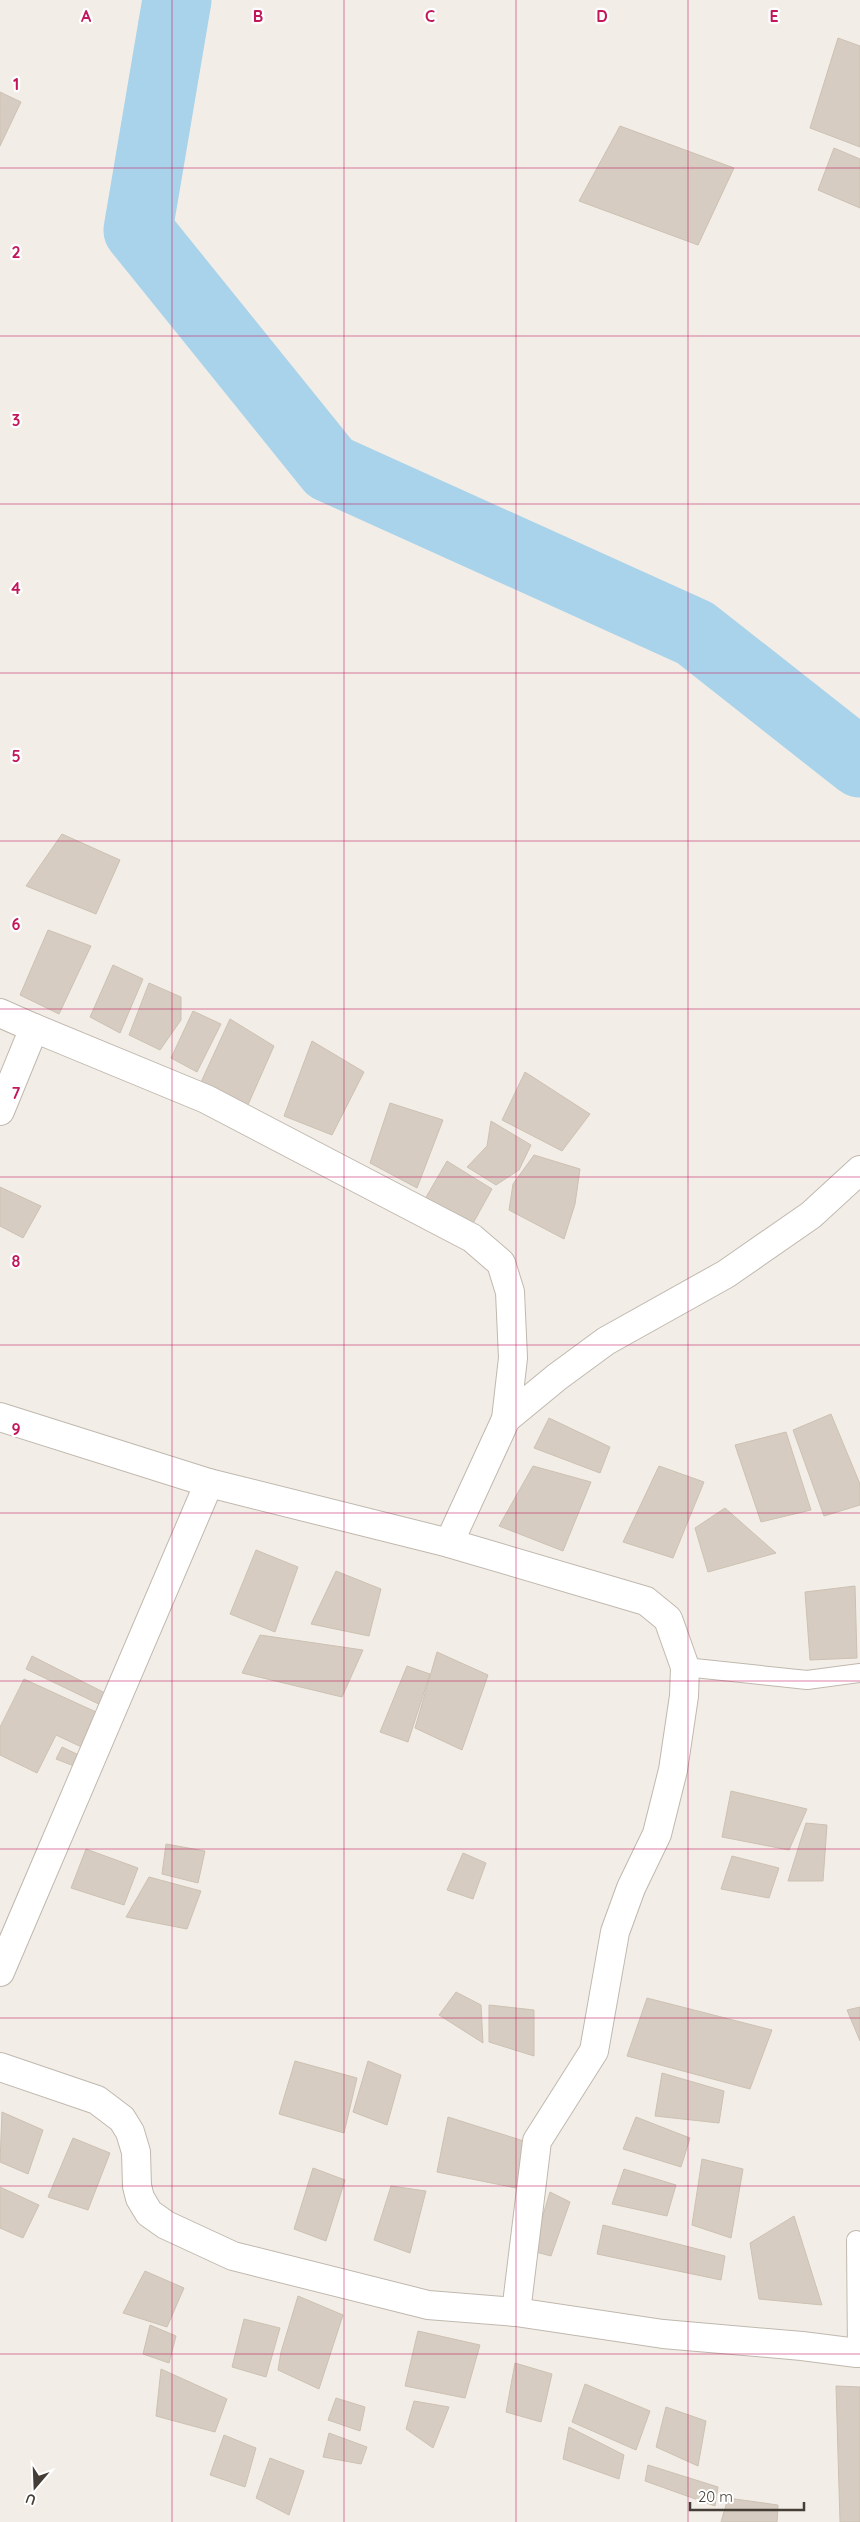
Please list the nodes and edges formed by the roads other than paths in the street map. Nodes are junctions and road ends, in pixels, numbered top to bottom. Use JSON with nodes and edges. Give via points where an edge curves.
{"nodes":[{"id":1,"x":0,"y":1013,"type":"edge"},
{"id":2,"x":34,"y":1028,"type":"junction"},
{"id":3,"x":0,"y":1111,"type":"edge"},
{"id":4,"x":860,"y":1170,"type":"edge"},
{"id":5,"x":0,"y":1417,"type":"edge"},
{"id":6,"x":506,"y":1419,"type":"junction"},
{"id":7,"x":209,"y":1483,"type":"junction"},
{"id":8,"x":449,"y":1543,"type":"junction"},
{"id":9,"x":685,"y":1666,"type":"junction"},
{"id":10,"x":860,"y":1673,"type":"edge"},
{"id":11,"x":0,"y":1972,"type":"edge"},
{"id":12,"x":0,"y":2067,"type":"edge"},
{"id":13,"x":856,"y":2240,"type":"dead end"},
{"id":14,"x":516,"y":2312,"type":"junction"},
{"id":15,"x":857,"y":2353,"type":"joint"}],
"edges":[{"from":1,"to":2,"type":"street"},
{"from":2,"to":3,"type":"street"},
{"from":2,"to":6,"type":"street","via":[[206,1099],[472,1238],[501,1263],[510,1292],[512,1358]]},
{"from":4,"to":6,"type":"street","via":[[811,1215],[726,1274],[606,1341]]},
{"from":5,"to":7,"type":"street"},
{"from":6,"to":8,"type":"street"},
{"from":7,"to":8,"type":"street"},
{"from":7,"to":11,"type":"street"},
{"from":8,"to":9,"type":"street","via":[[646,1601],[668,1619]]},
{"from":9,"to":10,"type":"lane","via":[[807,1680]]},
{"from":9,"to":14,"type":"street","via":[[673,1770],[657,1834],[631,1888],[615,1932],[594,2051],[537,2141]]},
{"from":12,"to":14,"type":"street","via":[[97,2100],[111,2108],[130,2132],[136,2152],[136,2186],[140,2198],[149,2213],[166,2225],[233,2256],[428,2306]]},
{"from":13,"to":15,"type":"lane"},
{"from":14,"to":15,"type":"street","via":[[663,2334]]}]}
